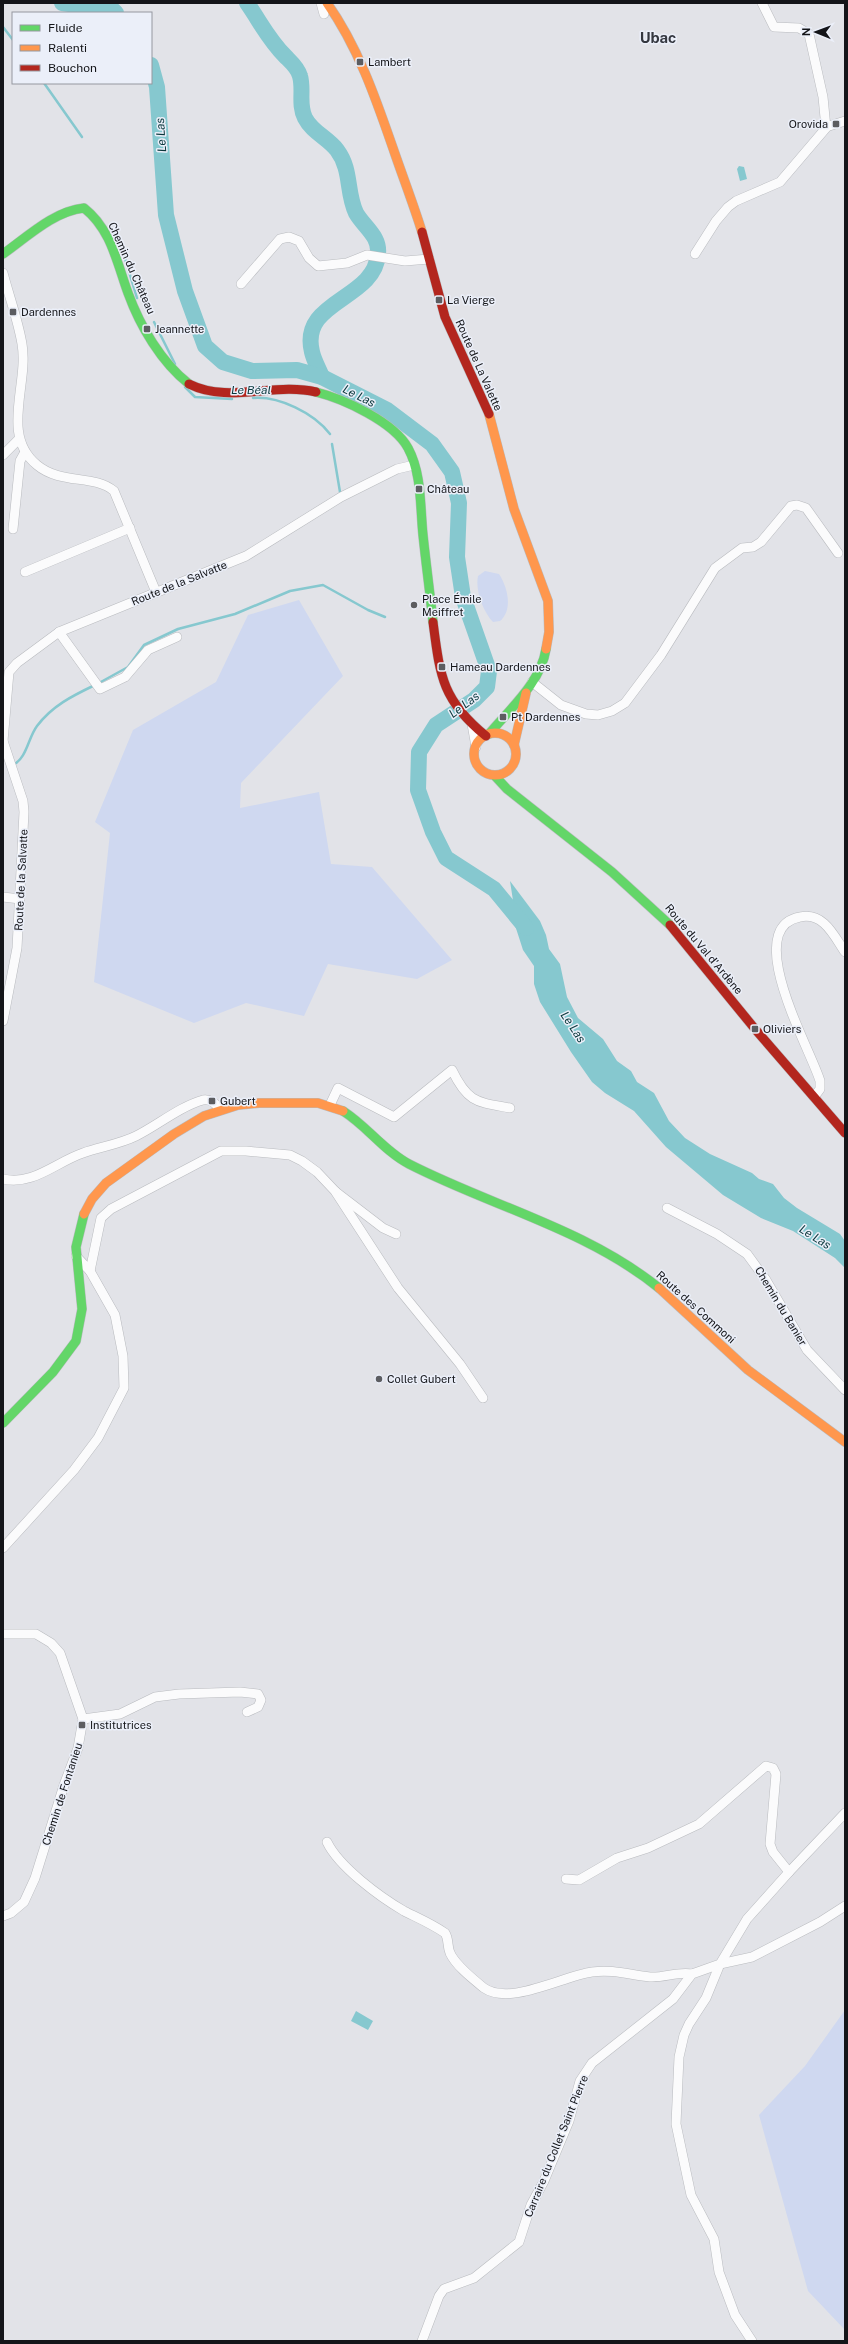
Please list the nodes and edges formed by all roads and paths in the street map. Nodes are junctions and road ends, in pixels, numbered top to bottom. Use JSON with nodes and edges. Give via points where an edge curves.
{"nodes":[{"id":1,"x":316,"y":3,"type":"edge"},
{"id":2,"x":325,"y":3,"type":"edge"},
{"id":3,"x":762,"y":3,"type":"edge"},
{"id":4,"x":324,"y":14,"type":"junction"},
{"id":5,"x":367,"y":83,"type":"junction"},
{"id":6,"x":845,"y":121,"type":"edge"},
{"id":7,"x":826,"y":127,"type":"junction"},
{"id":8,"x":3,"y":254,"type":"edge"},
{"id":9,"x":695,"y":254,"type":"dead end"},
{"id":10,"x":429,"y":259,"type":"junction"},
{"id":11,"x":3,"y":273,"type":"edge"},
{"id":12,"x":242,"y":284,"type":"dead end"},
{"id":13,"x":19,"y":439,"type":"junction"},
{"id":14,"x":25,"y":452,"type":"junction"},
{"id":15,"x":3,"y":455,"type":"edge"},
{"id":16,"x":414,"y":465,"type":"junction"},
{"id":17,"x":130,"y":528,"type":"junction"},
{"id":18,"x":13,"y":529,"type":"dead end"},
{"id":19,"x":838,"y":553,"type":"dead end"},
{"id":20,"x":25,"y":572,"type":"dead end"},
{"id":21,"x":156,"y":592,"type":"junction"},
{"id":22,"x":59,"y":632,"type":"junction"},
{"id":23,"x":177,"y":637,"type":"dead end"},
{"id":24,"x":3,"y":664,"type":"edge"},
{"id":25,"x":11,"y":669,"type":"junction"},
{"id":26,"x":530,"y":685,"type":"junction"},
{"id":27,"x":470,"y":722,"type":"junction"},
{"id":28,"x":488,"y":735,"type":"junction"},
{"id":29,"x":3,"y":741,"type":"edge"},
{"id":30,"x":514,"y":745,"type":"junction"},
{"id":31,"x":476,"y":746,"type":"junction"},
{"id":32,"x":513,"y":766,"type":"junction"},
{"id":33,"x":494,"y":776,"type":"junction"},
{"id":34,"x":525,"y":801,"type":"junction"},
{"id":35,"x":3,"y":898,"type":"edge"},
{"id":36,"x":20,"y":899,"type":"junction"},
{"id":37,"x":845,"y":952,"type":"edge"},
{"id":38,"x":3,"y":1021,"type":"edge"},
{"id":39,"x":814,"y":1097,"type":"junction"},
{"id":40,"x":330,"y":1105,"type":"junction"},
{"id":41,"x":218,"y":1108,"type":"junction"},
{"id":42,"x":510,"y":1108,"type":"dead end"},
{"id":43,"x":845,"y":1133,"type":"edge"},
{"id":44,"x":3,"y":1179,"type":"edge"},
{"id":45,"x":335,"y":1191,"type":"junction"},
{"id":46,"x":667,"y":1208,"type":"dead end"},
{"id":47,"x":396,"y":1234,"type":"dead end"},
{"id":48,"x":76,"y":1256,"type":"junction"},
{"id":49,"x":90,"y":1271,"type":"junction"},
{"id":50,"x":845,"y":1390,"type":"edge"},
{"id":51,"x":483,"y":1398,"type":"dead end"},
{"id":52,"x":3,"y":1423,"type":"edge"},
{"id":53,"x":845,"y":1442,"type":"edge"},
{"id":54,"x":3,"y":1548,"type":"edge"},
{"id":55,"x":3,"y":1634,"type":"edge"},
{"id":56,"x":247,"y":1712,"type":"dead end"},
{"id":57,"x":83,"y":1719,"type":"junction"},
{"id":58,"x":845,"y":1813,"type":"edge"},
{"id":59,"x":327,"y":1842,"type":"dead end"},
{"id":60,"x":790,"y":1872,"type":"junction"},
{"id":61,"x":566,"y":1879,"type":"dead end"},
{"id":62,"x":845,"y":1906,"type":"edge"},
{"id":63,"x":3,"y":1916,"type":"edge"},
{"id":64,"x":720,"y":1964,"type":"junction"},
{"id":65,"x":692,"y":1974,"type":"junction"},
{"id":66,"x":422,"y":2341,"type":"edge"},
{"id":67,"x":752,"y":2341,"type":"edge"}],
"edges":[{"from":1,"to":4,"type":"street","name":"Route de La Valette"},
{"from":2,"to":4,"type":"street"},
{"from":2,"to":5,"type":"street","name":"Route de La Valette","via":[[344,26]]},
{"from":3,"to":7,"type":"street","via":[[774,27],[799,28],[809,34],[823,97]]},
{"from":4,"to":5,"type":"street","name":"Route de La Valette"},
{"from":5,"to":10,"type":"street","name":"Route de La Valette","via":[[412,203]]},
{"from":6,"to":7,"type":"street"},
{"from":7,"to":9,"type":"street","via":[[780,182],[728,207]]},
{"from":8,"to":16,"type":"street","name":"Chemin du Château","via":[[48,222],[73,209],[87,210],[98,221],[110,242],[135,309],[168,363],[182,379],[202,388],[226,394],[296,389],[320,393],[362,413],[393,432],[408,449]]},
{"from":10,"to":12,"type":"street","via":[[405,261],[361,255],[347,263],[318,266],[309,258],[299,241],[284,237]]},
{"from":10,"to":26,"type":"street","name":"Route de La Valette","via":[[449,329],[488,410],[514,509],[548,601],[550,617],[547,647],[540,670]]},
{"from":11,"to":13,"type":"street","via":[[22,344],[16,425]]},
{"from":13,"to":14,"type":"street"},
{"from":13,"to":15,"type":"street"},
{"from":14,"to":17,"type":"street","via":[[35,464],[55,476],[93,482],[111,488]]},
{"from":14,"to":18,"type":"street","via":[[20,461]]},
{"from":16,"to":21,"type":"street","name":"Route de la Salvatte","via":[[397,469],[341,497],[246,556]]},
{"from":16,"to":27,"type":"street","name":"Chemin du Château","via":[[431,598],[446,688]]},
{"from":17,"to":20,"type":"street"},
{"from":17,"to":21,"type":"street"},
{"from":19,"to":26,"type":"street","via":[[806,508],[791,506],[761,542],[753,547],[742,548],[715,568],[660,655],[625,703],[598,716],[586,714],[561,705]]},
{"from":21,"to":22,"type":"street","name":"Route de la Salvatte"},
{"from":22,"to":23,"type":"street","via":[[100,689],[125,677],[148,650]]},
{"from":22,"to":25,"type":"street","name":"Route de la Salvatte"},
{"from":24,"to":25,"type":"street"},
{"from":25,"to":29,"type":"street","name":"Route de la Salvatte","via":[[7,678]]},
{"from":26,"to":28,"type":"street","name":"Route de La Valette"},
{"from":26,"to":30,"type":"street","name":"Route de La Valette","via":[[520,714]]},
{"from":27,"to":28,"type":"street"},
{"from":27,"to":31,"type":"street"},
{"from":28,"to":30,"type":"street","via":[[501,734]]},
{"from":28,"to":31,"type":"street"},
{"from":29,"to":36,"type":"street","name":"Route de la Salvatte","via":[[24,806]]},
{"from":30,"to":32,"type":"street","via":[[516,752]]},
{"from":31,"to":33,"type":"street","via":[[474,753],[478,766],[482,771]]},
{"from":32,"to":33,"type":"street","via":[[505,773]]},
{"from":32,"to":34,"type":"street","name":"Route du Val d'Ardène","via":[[514,782]]},
{"from":33,"to":34,"type":"street","name":"Route du Val d'Ardène"},
{"from":34,"to":39,"type":"street","name":"Route du Val d'Ardène","via":[[636,892],[675,930]]},
{"from":35,"to":36,"type":"street"},
{"from":36,"to":38,"type":"street","name":"Route de la Salvatte","via":[[17,948]]},
{"from":37,"to":39,"type":"street","via":[[824,922],[813,917],[791,920],[779,935],[781,987],[820,1081],[820,1089]]},
{"from":39,"to":43,"type":"street","name":"Route du Val d'Ardène"},
{"from":40,"to":41,"type":"street","via":[[269,1102]]},
{"from":40,"to":42,"type":"street","via":[[338,1088],[394,1117],[452,1070],[460,1087],[476,1102]]},
{"from":40,"to":53,"type":"street","name":"Route des Commoni","via":[[346,1113],[397,1158],[567,1235],[635,1271],[675,1301],[749,1371]]},
{"from":41,"to":44,"type":"street","via":[[212,1101],[204,1100],[179,1110],[133,1137],[81,1153],[43,1173],[24,1180]]},
{"from":41,"to":48,"type":"street","via":[[181,1128],[99,1189],[86,1210],[78,1232]]},
{"from":45,"to":47,"type":"street","via":[[384,1228]]},
{"from":45,"to":49,"type":"street","via":[[317,1172],[290,1155],[221,1151],[111,1209],[101,1218]]},
{"from":45,"to":51,"type":"street","via":[[398,1288],[460,1364]]},
{"from":46,"to":50,"type":"street","name":"Chemin du Banier","via":[[717,1234],[747,1254],[764,1276],[807,1350]]},
{"from":48,"to":49,"type":"street"},
{"from":48,"to":52,"type":"street","via":[[82,1296],[81,1320],[76,1342],[60,1363]]},
{"from":49,"to":54,"type":"street","via":[[115,1315],[123,1356],[124,1388],[98,1438],[74,1470]]},
{"from":55,"to":57,"type":"street","name":"Chemin de Fontanieu","via":[[36,1634],[51,1643],[60,1653]]},
{"from":56,"to":57,"type":"street","via":[[258,1707],[261,1700],[258,1694],[240,1692],[154,1697],[120,1714]]},
{"from":57,"to":63,"type":"street","name":"Chemin de Fontanieu","via":[[78,1748],[35,1878],[24,1902],[12,1913]]},
{"from":58,"to":60,"type":"street"},
{"from":59,"to":65,"type":"street","via":[[344,1864],[372,1888],[403,1910],[445,1933],[455,1962],[484,1988],[495,1993],[513,1994],[583,1973],[602,1970],[650,1977]]},
{"from":60,"to":61,"type":"street","via":[[773,1852],[770,1844],[776,1774],[773,1768],[768,1766],[703,1821],[648,1848],[617,1858],[579,1880]]},
{"from":60,"to":64,"type":"street","via":[[747,1919]]},
{"from":62,"to":64,"type":"street","via":[[820,1922],[752,1957]]},
{"from":64,"to":65,"type":"street"},
{"from":64,"to":67,"type":"street","via":[[706,1998],[684,2035],[679,2057],[676,2124],[691,2195],[714,2239],[717,2266],[735,2315]]},
{"from":65,"to":66,"type":"street","name":"Carraire du Collet Saint Pierre","via":[[672,1999],[592,2063],[580,2081],[569,2121],[531,2205],[519,2242],[474,2278],[444,2289]]}]}
